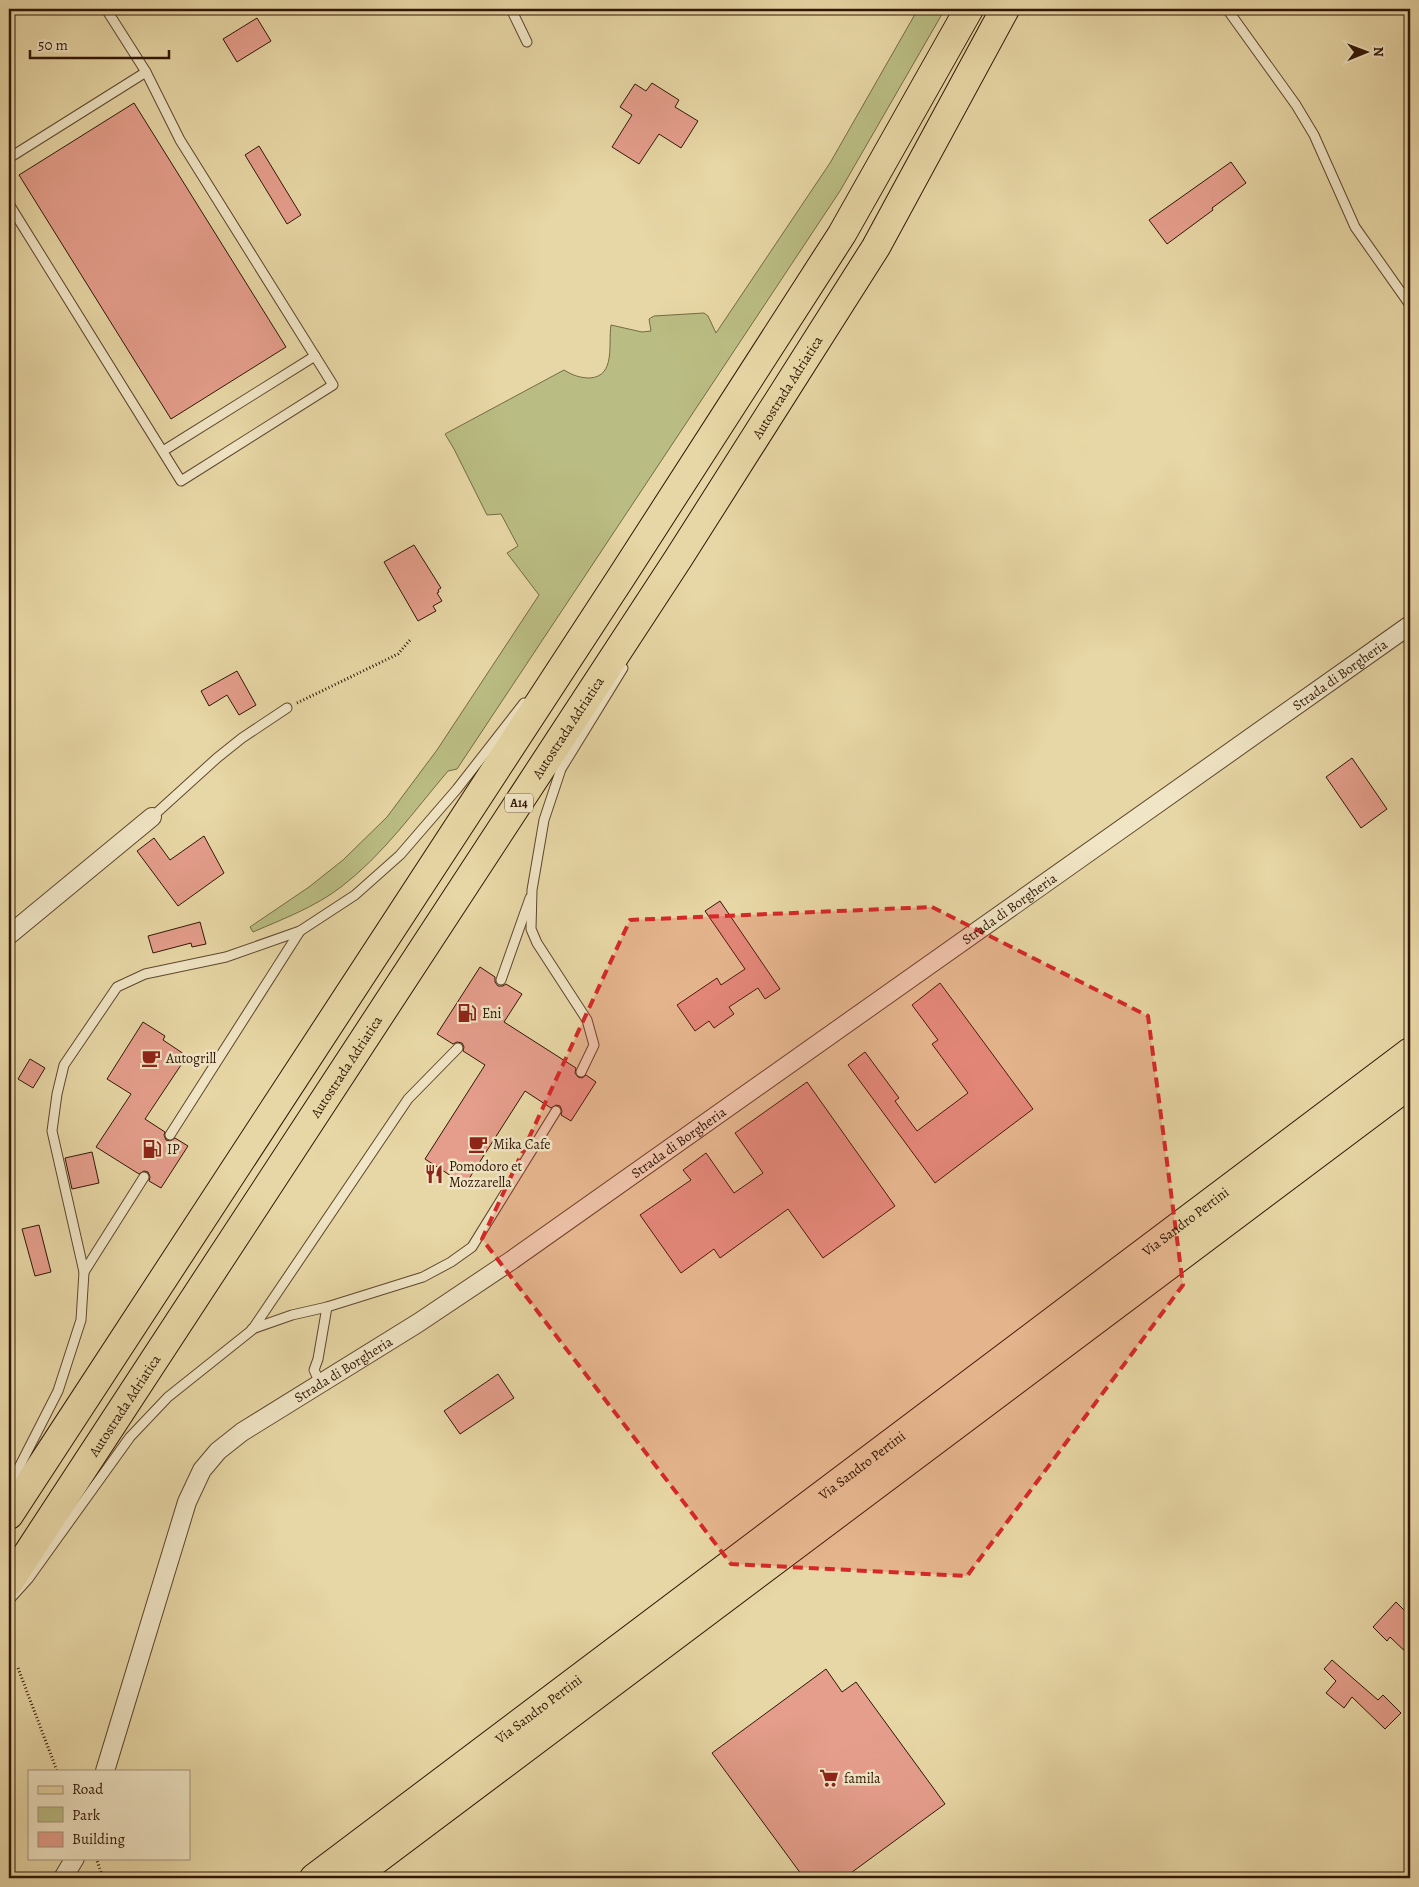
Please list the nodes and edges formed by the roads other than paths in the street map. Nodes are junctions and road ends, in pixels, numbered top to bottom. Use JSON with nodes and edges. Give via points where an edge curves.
{"nodes":[{"id":1,"x":106,"y":9,"type":"edge"},
{"id":2,"x":511,"y":9,"type":"edge"},
{"id":3,"x":969,"y":9,"type":"edge"},
{"id":4,"x":1005,"y":9,"type":"edge"},
{"id":5,"x":1227,"y":9,"type":"edge"},
{"id":6,"x":527,"y":42,"type":"dead end"},
{"id":7,"x":146,"y":72,"type":"junction"},
{"id":8,"x":9,"y":158,"type":"edge"},
{"id":9,"x":9,"y":204,"type":"edge"},
{"id":10,"x":1410,"y":304,"type":"edge"},
{"id":11,"x":315,"y":356,"type":"junction"},
{"id":12,"x":163,"y":451,"type":"junction"},
{"id":13,"x":678,"y":559,"type":"junction"},
{"id":14,"x":622,"y":576,"type":"junction"},
{"id":15,"x":1410,"y":625,"type":"edge"},
{"id":16,"x":643,"y":630,"type":"dead end"},
{"id":17,"x":630,"y":656,"type":"dead end"},
{"id":18,"x":549,"y":671,"type":"dead end"},
{"id":19,"x":530,"y":694,"type":"dead end"},
{"id":20,"x":287,"y":708,"type":"road end"},
{"id":21,"x":152,"y":816,"type":"joint"},
{"id":22,"x":532,"y":890,"type":"junction"},
{"id":23,"x":300,"y":931,"type":"junction"},
{"id":24,"x":9,"y":935,"type":"edge"},
{"id":25,"x":501,"y":980,"type":"dead end"},
{"id":26,"x":458,"y":1048,"type":"dead end"},
{"id":27,"x":1410,"y":1052,"type":"edge"},
{"id":28,"x":581,"y":1072,"type":"dead end"},
{"id":29,"x":1410,"y":1084,"type":"edge"},
{"id":30,"x":556,"y":1111,"type":"dead end"},
{"id":31,"x":170,"y":1135,"type":"dead end"},
{"id":32,"x":144,"y":1178,"type":"dead end"},
{"id":33,"x":84,"y":1272,"type":"junction"},
{"id":34,"x":327,"y":1307,"type":"junction"},
{"id":35,"x":252,"y":1330,"type":"junction"},
{"id":36,"x":320,"y":1383,"type":"junction"},
{"id":37,"x":9,"y":1487,"type":"edge"},
{"id":38,"x":9,"y":1515,"type":"edge"},
{"id":39,"x":9,"y":1582,"type":"edge"},
{"id":40,"x":9,"y":1600,"type":"edge"},
{"id":41,"x":105,"y":1770,"type":"edge"},
{"id":42,"x":74,"y":1860,"type":"edge"},
{"id":43,"x":63,"y":1878,"type":"edge"},
{"id":44,"x":314,"y":1878,"type":"edge"},
{"id":45,"x":352,"y":1878,"type":"edge"}],
"edges":[{"from":1,"to":7,"type":"lane"},
{"from":2,"to":6,"type":"lane"},
{"from":3,"to":14,"type":"main road","via":[[842,234]]},
{"from":4,"to":13,"type":"main road","name":"Autostrada Adriatica","number":"A14","via":[[876,247]]},
{"from":5,"to":10,"type":"lane","via":[[1296,105],[1314,135],[1356,227]]},
{"from":7,"to":8,"type":"lane"},
{"from":7,"to":11,"type":"lane","via":[[180,140]]},
{"from":9,"to":12,"type":"lane"},
{"from":11,"to":12,"type":"lane"},
{"from":11,"to":12,"type":"lane","via":[[333,385],[181,480]]},
{"from":13,"to":16,"type":"lane"},
{"from":13,"to":39,"type":"main road","name":"Autostrada Adriatica","number":"A14"},
{"from":14,"to":18,"type":"lane"},
{"from":14,"to":38,"type":"main road"},
{"from":15,"to":36,"type":"street","name":"Strada di Borgheria","via":[[512,1260]]},
{"from":17,"to":22,"type":"lane","via":[[561,769],[544,820]]},
{"from":19,"to":23,"type":"lane","via":[[400,855],[355,895]]},
{"from":20,"to":21,"type":"lane","via":[[217,758]]},
{"from":21,"to":24,"type":"street"},
{"from":22,"to":25,"type":"lane"},
{"from":22,"to":28,"type":"lane","via":[[531,929],[587,1020],[594,1045]]},
{"from":23,"to":31,"type":"lane"},
{"from":23,"to":33,"type":"lane","via":[[226,957],[145,974],[117,987],[64,1065],[52,1131]]},
{"from":26,"to":35,"type":"lane","via":[[408,1099]]},
{"from":27,"to":44,"type":"main road","name":"Via Sandro Pertini"},
{"from":29,"to":45,"type":"main road","name":"Via Sandro Pertini"},
{"from":30,"to":34,"type":"lane","via":[[472,1247],[423,1277]]},
{"from":32,"to":33,"type":"lane"},
{"from":33,"to":37,"type":"lane","via":[[81,1320],[58,1391]]},
{"from":34,"to":35,"type":"lane","via":[[292,1315]]},
{"from":34,"to":36,"type":"lane","via":[[314,1370]]},
{"from":35,"to":40,"type":"lane","via":[[168,1397],[130,1437]]},
{"from":36,"to":41,"type":"street","name":"Strada di Borgheria","via":[[242,1432],[202,1470],[187,1502]]},
{"from":42,"to":43,"type":"street"}]}
